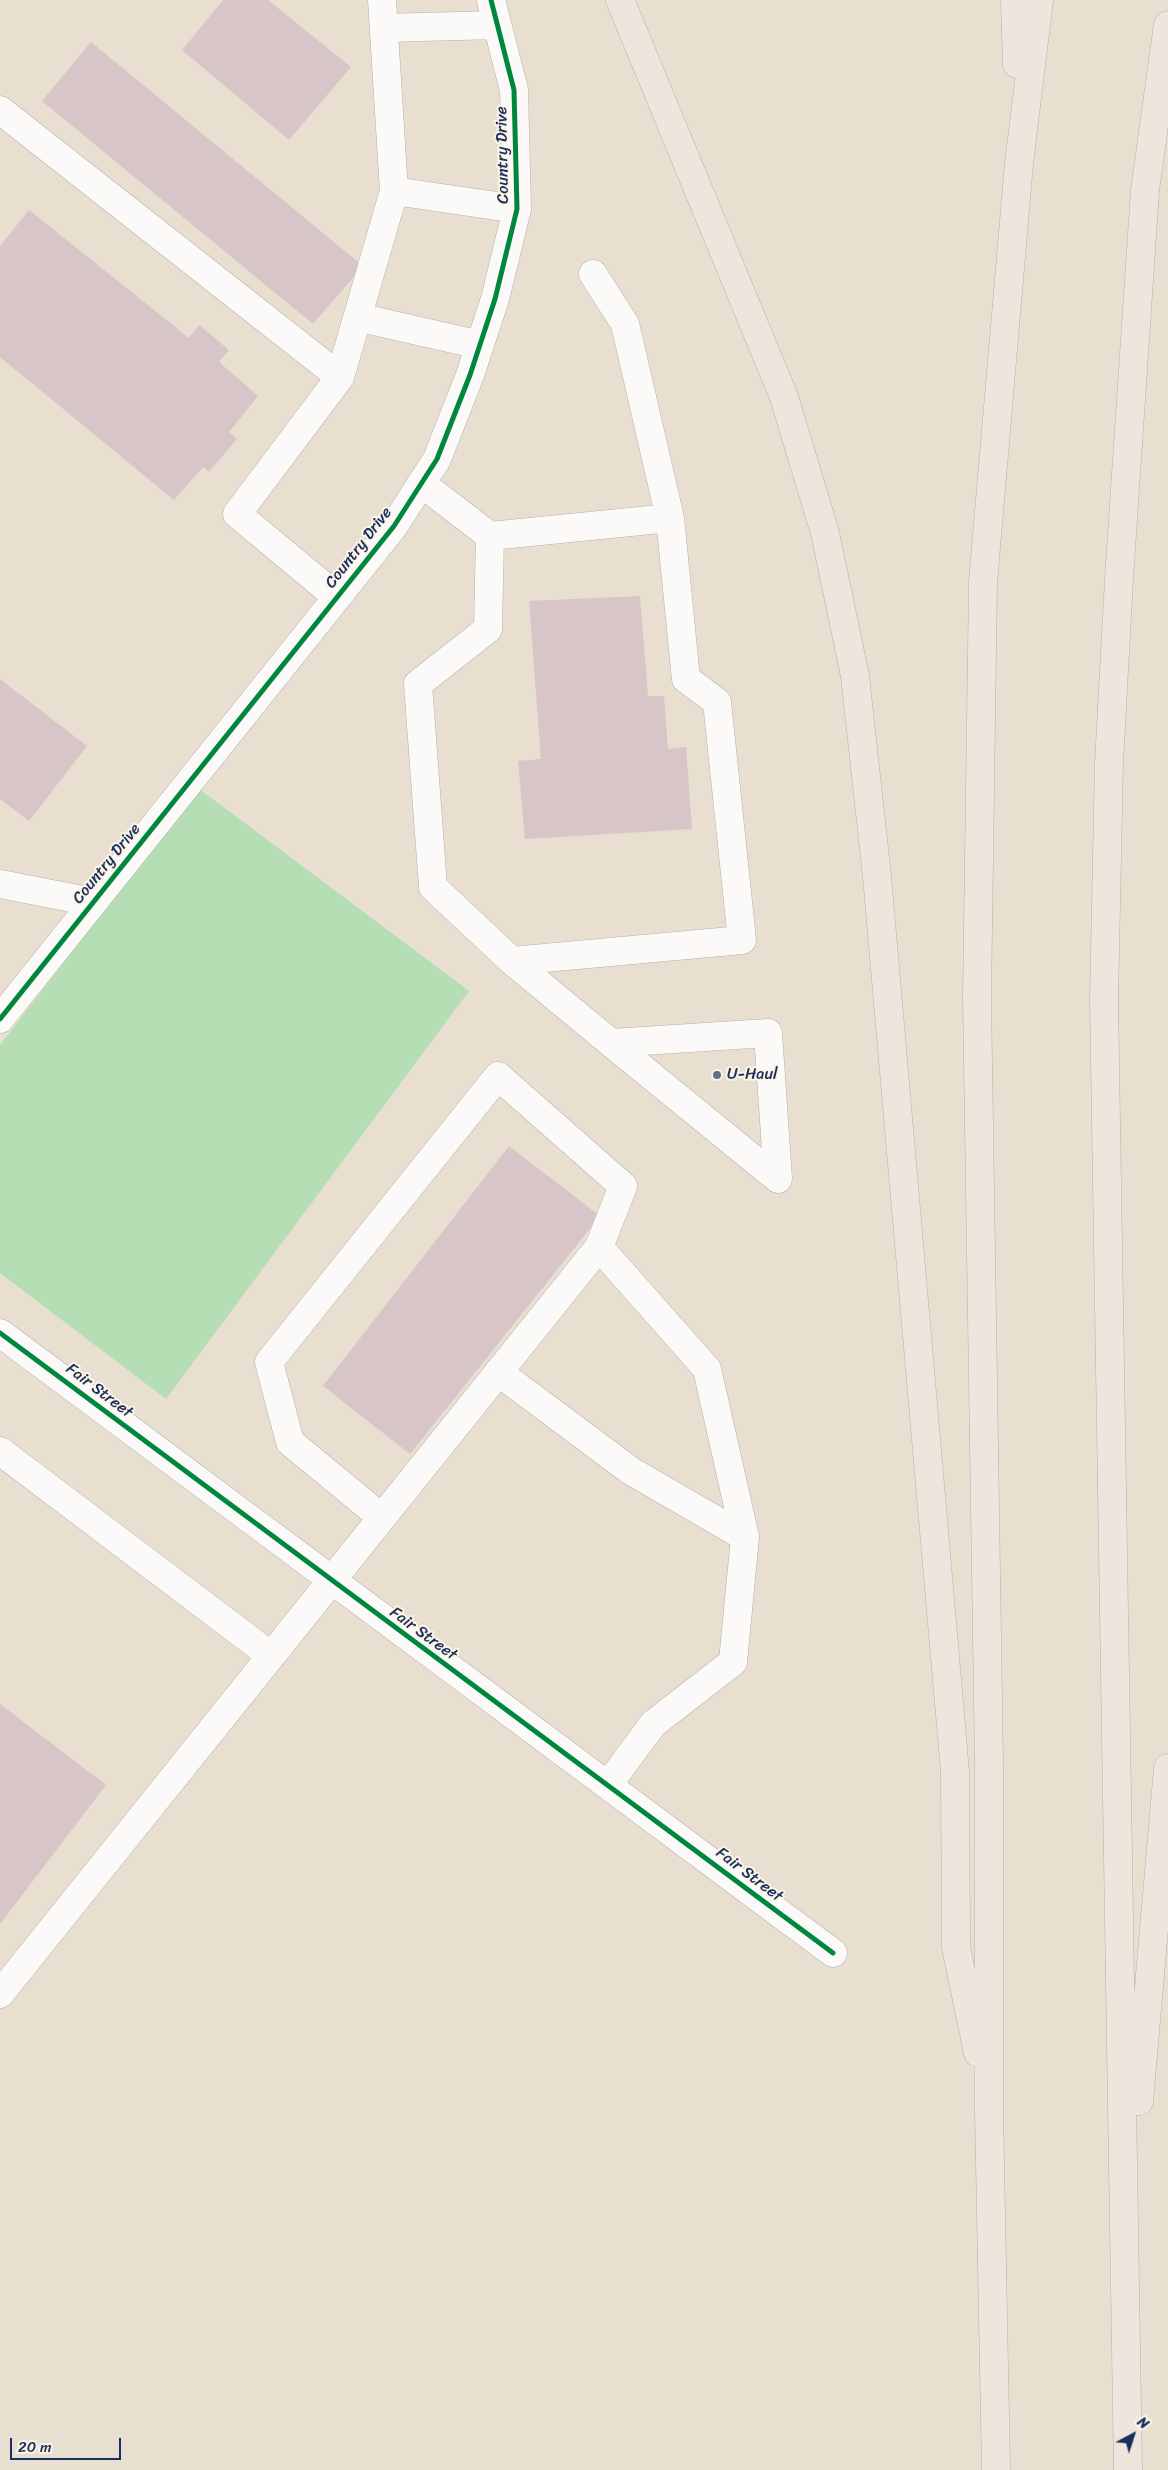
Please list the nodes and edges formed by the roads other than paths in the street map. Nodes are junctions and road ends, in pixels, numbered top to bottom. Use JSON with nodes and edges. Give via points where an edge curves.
{"nodes":[{"id":1,"x":382,"y":0,"type":"edge"},
{"id":2,"x":620,"y":0,"type":"edge"},
{"id":3,"x":1016,"y":0,"type":"edge"},
{"id":4,"x":1039,"y":0,"type":"edge"},
{"id":5,"x":494,"y":12,"type":"edge"},
{"id":6,"x":1168,"y":25,"type":"edge"},
{"id":7,"x":384,"y":28,"type":"junction"},
{"id":8,"x":0,"y":110,"type":"edge"},
{"id":9,"x":1019,"y":163,"type":"junction"},
{"id":10,"x":394,"y":190,"type":"junction"},
{"id":11,"x":517,"y":209,"type":"junction"},
{"id":12,"x":592,"y":274,"type":"dead end"},
{"id":13,"x":357,"y":318,"type":"junction"},
{"id":14,"x":480,"y":345,"type":"junction"},
{"id":15,"x":340,"y":377,"type":"junction"},
{"id":16,"x":421,"y":483,"type":"junction"},
{"id":17,"x":670,"y":518,"type":"junction"},
{"id":18,"x":490,"y":536,"type":"junction"},
{"id":19,"x":338,"y":597,"type":"junction"},
{"id":20,"x":0,"y":884,"type":"edge"},
{"id":21,"x":93,"y":902,"type":"junction"},
{"id":22,"x":512,"y":961,"type":"junction"},
{"id":23,"x":0,"y":1019,"type":"edge"},
{"id":24,"x":611,"y":1043,"type":"junction"},
{"id":25,"x":599,"y":1247,"type":"junction"},
{"id":26,"x":0,"y":1332,"type":"edge"},
{"id":27,"x":498,"y":1372,"type":"junction"},
{"id":28,"x":0,"y":1451,"type":"edge"},
{"id":29,"x":381,"y":1517,"type":"junction"},
{"id":30,"x":745,"y":1537,"type":"junction"},
{"id":31,"x":330,"y":1580,"type":"junction"},
{"id":32,"x":270,"y":1655,"type":"junction"},
{"id":33,"x":1168,"y":1768,"type":"edge"},
{"id":34,"x":608,"y":1785,"type":"junction"},
{"id":35,"x":833,"y":1953,"type":"dead end"},
{"id":36,"x":0,"y":1994,"type":"edge"},
{"id":37,"x":989,"y":2111,"type":"junction"},
{"id":38,"x":1126,"y":2250,"type":"junction"},
{"id":39,"x":996,"y":2470,"type":"edge"},
{"id":40,"x":1128,"y":2470,"type":"edge"}],
"edges":[{"from":1,"to":7,"type":"street"},
{"from":2,"to":37,"type":"highway","via":[[784,397],[825,533],[855,676],[877,876],[954,1772],[956,1947]]},
{"from":3,"to":9,"type":"highway"},
{"from":4,"to":9,"type":"highway"},
{"from":5,"to":7,"type":"street"},
{"from":5,"to":11,"type":"street","name":"Country Drive","via":[[514,90]]},
{"from":6,"to":38,"type":"highway","via":[[1146,190],[1120,569],[1109,763],[1104,999]]},
{"from":7,"to":10,"type":"street"},
{"from":8,"to":15,"type":"street"},
{"from":9,"to":37,"type":"highway","via":[[983,582],[977,988],[989,1764]]},
{"from":10,"to":11,"type":"street"},
{"from":10,"to":13,"type":"street"},
{"from":11,"to":14,"type":"street","name":"Country Drive"},
{"from":12,"to":17,"type":"street","via":[[625,324]]},
{"from":13,"to":14,"type":"street"},
{"from":13,"to":15,"type":"street"},
{"from":14,"to":16,"type":"street","name":"Country Drive","via":[[437,458]]},
{"from":15,"to":19,"type":"street","via":[[237,514]]},
{"from":16,"to":18,"type":"street"},
{"from":16,"to":19,"type":"street","name":"Country Drive","via":[[394,526]]},
{"from":17,"to":18,"type":"street"},
{"from":17,"to":22,"type":"street","via":[[686,679],[717,702],[742,940]]},
{"from":18,"to":22,"type":"street","via":[[488,629],[418,684],[432,887]]},
{"from":19,"to":21,"type":"street","name":"Country Drive"},
{"from":20,"to":21,"type":"street"},
{"from":21,"to":23,"type":"street","name":"Country Drive"},
{"from":22,"to":24,"type":"street"},
{"from":24,"to":24,"type":"street","via":[[763,1167],[778,1179],[768,1033]]},
{"from":25,"to":27,"type":"street"},
{"from":25,"to":29,"type":"street","via":[[623,1186],[498,1076],[269,1362],[290,1442]]},
{"from":25,"to":30,"type":"street","via":[[707,1369]]},
{"from":26,"to":31,"type":"street","name":"Fair Street"},
{"from":27,"to":29,"type":"street"},
{"from":27,"to":30,"type":"street","via":[[631,1471]]},
{"from":28,"to":32,"type":"street"},
{"from":29,"to":31,"type":"street"},
{"from":30,"to":34,"type":"street","via":[[733,1662],[653,1724]]},
{"from":31,"to":32,"type":"street"},
{"from":31,"to":34,"type":"street","name":"Fair Street"},
{"from":32,"to":36,"type":"street"},
{"from":33,"to":38,"type":"highway"},
{"from":34,"to":35,"type":"street","name":"Fair Street"},
{"from":37,"to":39,"type":"highway"},
{"from":38,"to":40,"type":"highway"}]}
